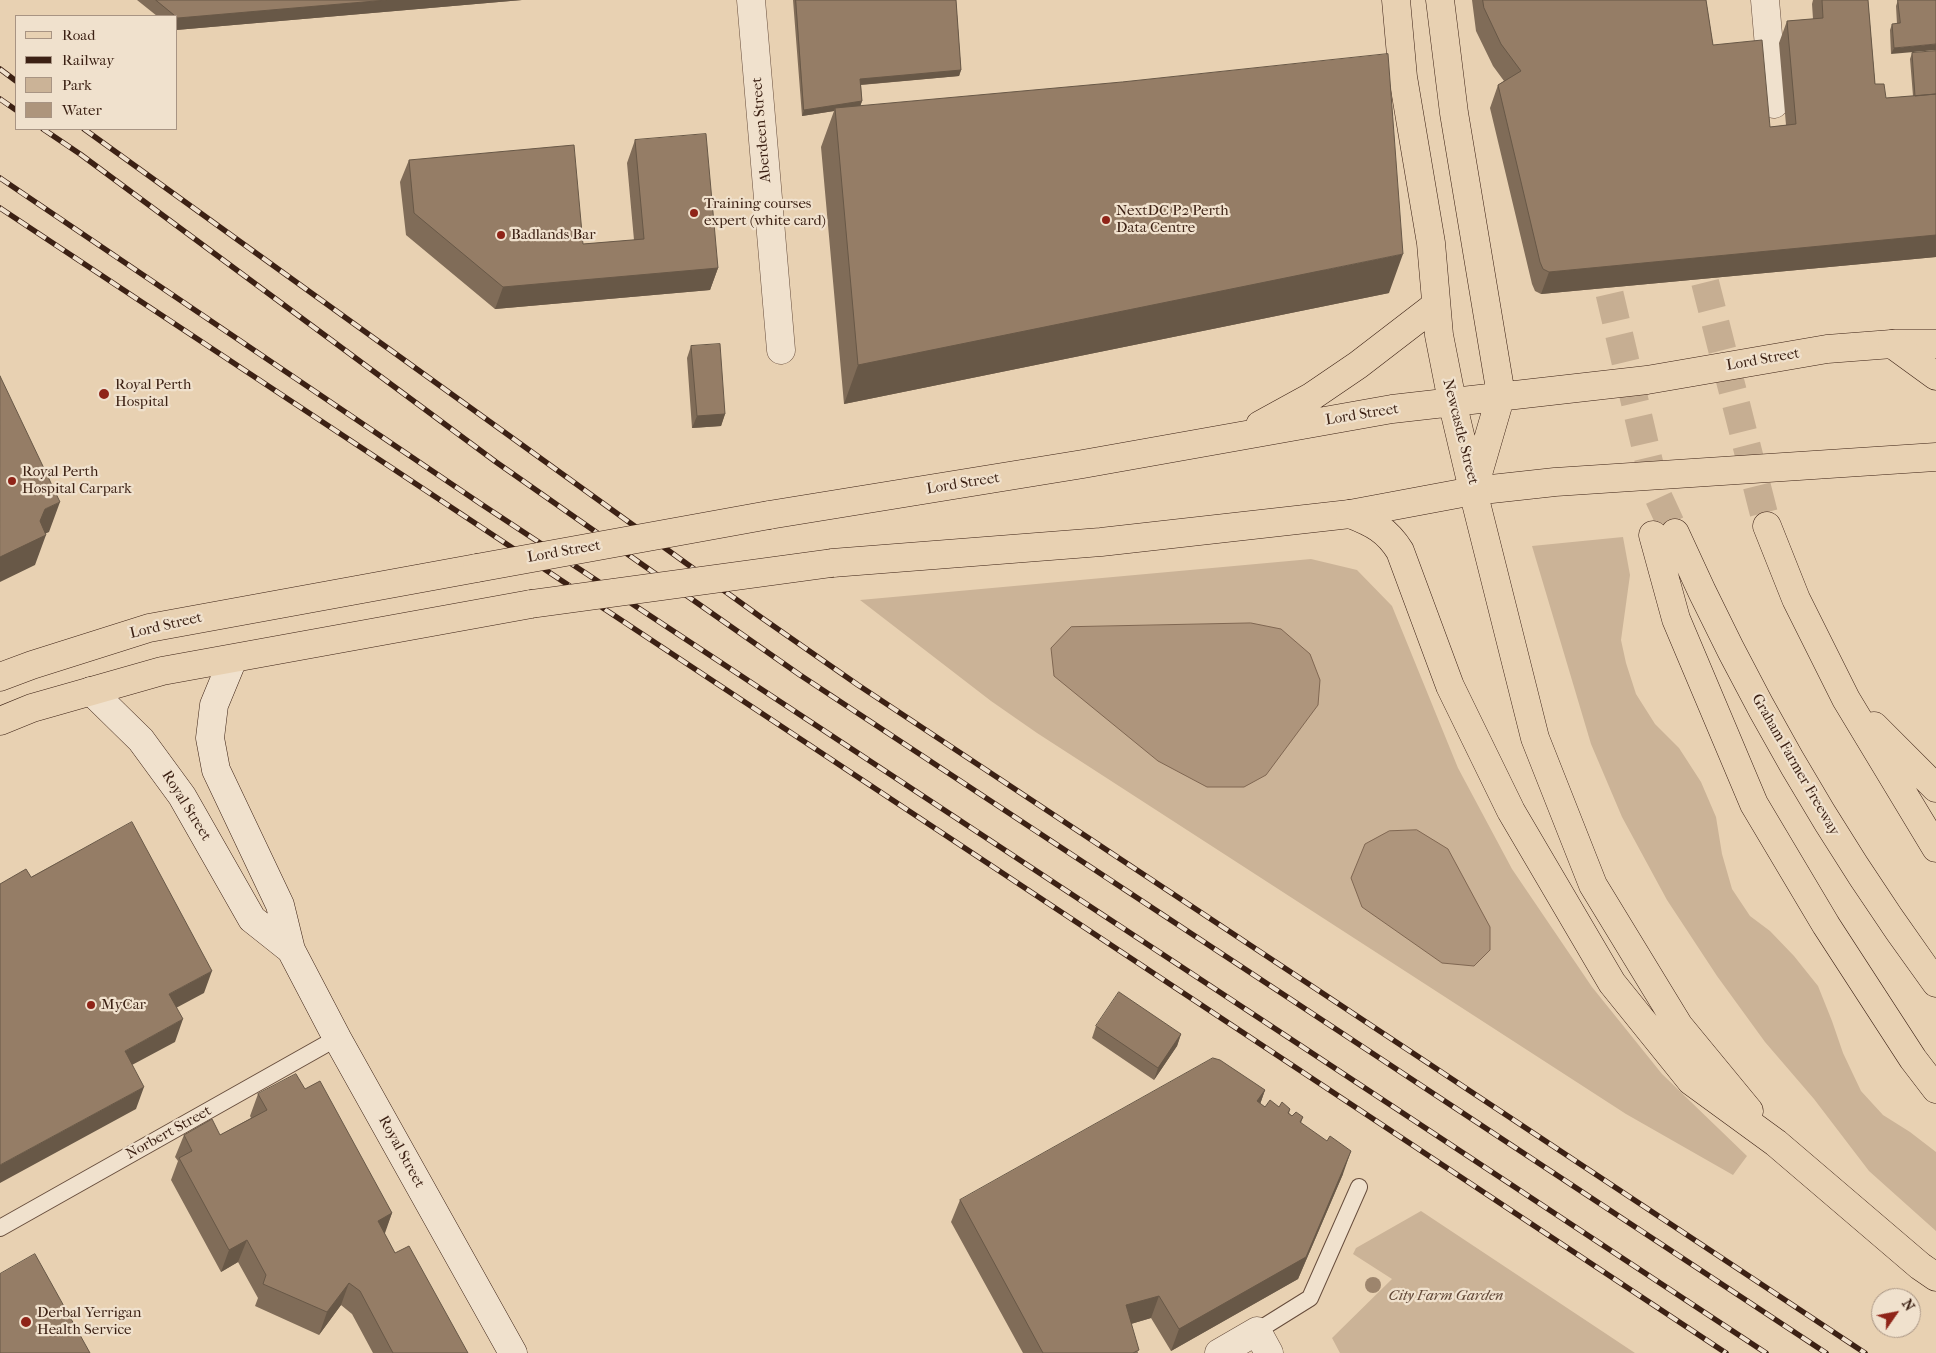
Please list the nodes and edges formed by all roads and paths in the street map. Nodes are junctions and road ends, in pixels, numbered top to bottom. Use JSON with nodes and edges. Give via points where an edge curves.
{"nodes":[{"id":1,"x":751,"y":0,"type":"edge"},
{"id":2,"x":1396,"y":0,"type":"edge"},
{"id":3,"x":1440,"y":0,"type":"edge"},
{"id":4,"x":1765,"y":0,"type":"edge"},
{"id":5,"x":1774,"y":104,"type":"dead end"},
{"id":6,"x":1436,"y":306,"type":"junction"},
{"id":7,"x":1936,"y":327,"type":"edge"},
{"id":8,"x":1892,"y":344,"type":"junction"},
{"id":9,"x":1936,"y":344,"type":"edge"},
{"id":10,"x":781,"y":350,"type":"dead end"},
{"id":11,"x":1936,"y":376,"type":"edge"},
{"id":12,"x":1501,"y":395,"type":"junction"},
{"id":13,"x":1452,"y":401,"type":"junction"},
{"id":14,"x":1241,"y":435,"type":"junction"},
{"id":15,"x":1936,"y":456,"type":"edge"},
{"id":16,"x":1473,"y":492,"type":"junction"},
{"id":17,"x":1350,"y":514,"type":"junction"},
{"id":18,"x":1767,"y":526,"type":"tunnel mouth"},
{"id":19,"x":233,"y":659,"type":"junction"},
{"id":20,"x":0,"y":677,"type":"edge"},
{"id":21,"x":91,"y":691,"type":"junction"},
{"id":22,"x":1846,"y":699,"type":"junction"},
{"id":23,"x":0,"y":721,"type":"edge"},
{"id":24,"x":1936,"y":788,"type":"edge"},
{"id":25,"x":1936,"y":848,"type":"edge"},
{"id":26,"x":291,"y":950,"type":"junction"},
{"id":27,"x":1936,"y":983,"type":"edge"},
{"id":28,"x":337,"y":1038,"type":"junction"},
{"id":29,"x":1936,"y":1089,"type":"edge"},
{"id":30,"x":1776,"y":1143,"type":"junction"},
{"id":31,"x":1359,"y":1188,"type":"dead end"},
{"id":32,"x":0,"y":1228,"type":"edge"},
{"id":33,"x":1936,"y":1277,"type":"edge"},
{"id":34,"x":1263,"y":1342,"type":"edge"},
{"id":35,"x":513,"y":1353,"type":"edge"},
{"id":36,"x":1219,"y":1353,"type":"edge"}],
"edges":[{"from":1,"to":10,"type":"street","name":"Aberdeen Street"},
{"from":2,"to":6,"type":"main road","name":"Newcastle Street","via":[[1403,76],[1431,243]]},
{"from":3,"to":12,"type":"main road","name":"Newcastle Street","via":[[1454,114]]},
{"from":4,"to":5,"type":"street"},
{"from":6,"to":13,"type":"main road","name":"Newcastle Street"},
{"from":6,"to":14,"type":"main road","via":[[1311,397]]},
{"from":7,"to":8,"type":"main road"},
{"from":8,"to":9,"type":"main road","name":"Lord Street"},
{"from":8,"to":11,"type":"main road"},
{"from":8,"to":12,"type":"main road","name":"Lord Street","via":[[1827,349],[1647,380]]},
{"from":12,"to":13,"type":"main road","name":"Lord Street"},
{"from":12,"to":16,"type":"main road","name":"Newcastle Street"},
{"from":13,"to":14,"type":"main road","name":"Lord Street"},
{"from":13,"to":16,"type":"main road","name":"Newcastle Street"},
{"from":14,"to":20,"type":"main road","name":"Lord Street","bridge":true,"via":[[769,515],[149,628]]},
{"from":15,"to":16,"type":"main road","via":[[1555,482]]},
{"from":16,"to":17,"type":"main road"},
{"from":16,"to":30,"type":"main road","via":[[1535,738],[1593,885],[1679,1026]]},
{"from":17,"to":19,"type":"main road","bridge":true,"via":[[1101,542],[832,563],[531,604]]},
{"from":17,"to":30,"type":"main road","via":[[1379,528],[1391,537],[1400,551],[1450,686],[1511,811],[1612,983],[1691,1081]]},
{"from":18,"to":22,"type":"main road","via":[[1796,599]]},
{"from":19,"to":21,"type":"main road","via":[[162,671]]},
{"from":19,"to":26,"type":"street","name":"Royal Street","via":[[214,705],[210,738],[216,770],[280,905]]},
{"from":21,"to":23,"type":"main road"},
{"from":21,"to":26,"type":"street","name":"Royal Street","via":[[141,740],[182,796],[252,919]]},
{"from":22,"to":24,"type":"main road"},
{"from":22,"to":25,"type":"main road"},
{"from":26,"to":28,"type":"street","name":"Royal Street"},
{"from":27,"to":29,"type":"main road","name":"Graham Farmer Freeway","via":[[1834,836],[1785,751],[1705,598],[1664,534],[1676,619],[1754,804],[1826,925]]},
{"from":28,"to":32,"type":"lane","name":"Norbert Street"},
{"from":28,"to":35,"type":"street","name":"Royal Street"},
{"from":30,"to":33,"type":"main road"},
{"from":31,"to":34,"type":"lane","via":[[1310,1298]]},
{"from":34,"to":36,"type":"street"}]}
